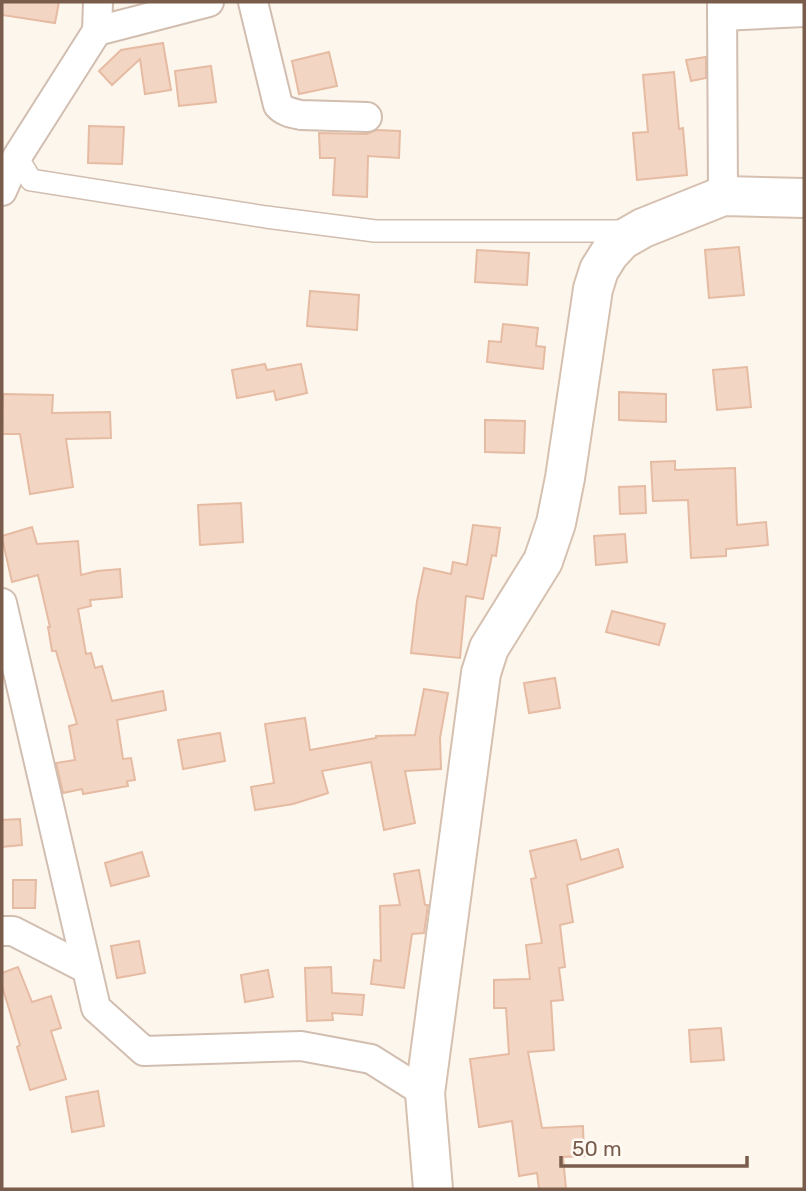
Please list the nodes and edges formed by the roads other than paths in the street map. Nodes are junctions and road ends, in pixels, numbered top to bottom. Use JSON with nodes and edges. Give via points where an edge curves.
{"nodes":[{"id":1,"x":98,"y":2,"type":"edge"},
{"id":2,"x":209,"y":2,"type":"edge"},
{"id":3,"x":253,"y":2,"type":"edge"},
{"id":4,"x":722,"y":9,"type":"edge"},
{"id":5,"x":804,"y":12,"type":"edge"},
{"id":6,"x":97,"y":31,"type":"junction"},
{"id":7,"x":367,"y":117,"type":"dead end"},
{"id":8,"x":17,"y":157,"type":"junction"},
{"id":9,"x":2,"y":191,"type":"edge"},
{"id":10,"x":723,"y":196,"type":"junction"},
{"id":11,"x":804,"y":198,"type":"edge"},
{"id":12,"x":638,"y":231,"type":"junction"},
{"id":13,"x":2,"y":603,"type":"edge"},
{"id":14,"x":2,"y":931,"type":"edge"},
{"id":15,"x":87,"y":970,"type":"junction"},
{"id":16,"x":425,"y":1093,"type":"junction"},
{"id":17,"x":433,"y":1189,"type":"edge"}],
"edges":[{"from":1,"to":6,"type":"street"},
{"from":2,"to":6,"type":"street"},
{"from":3,"to":7,"type":"street","via":[[278,105],[301,115]]},
{"from":4,"to":5,"type":"street"},
{"from":4,"to":10,"type":"street"},
{"from":6,"to":8,"type":"street"},
{"from":8,"to":9,"type":"street"},
{"from":8,"to":12,"type":"street","via":[[31,180],[375,231]]},
{"from":10,"to":11,"type":"main road"},
{"from":10,"to":12,"type":"main road"},
{"from":12,"to":16,"type":"main road","via":[[622,240],[598,270],[556,523],[543,561],[489,648],[481,673]]},
{"from":13,"to":15,"type":"street"},
{"from":14,"to":15,"type":"street","via":[[13,931]]},
{"from":15,"to":16,"type":"street","via":[[96,1008],[144,1051],[301,1046],[371,1059]]},
{"from":16,"to":17,"type":"main road"}]}
